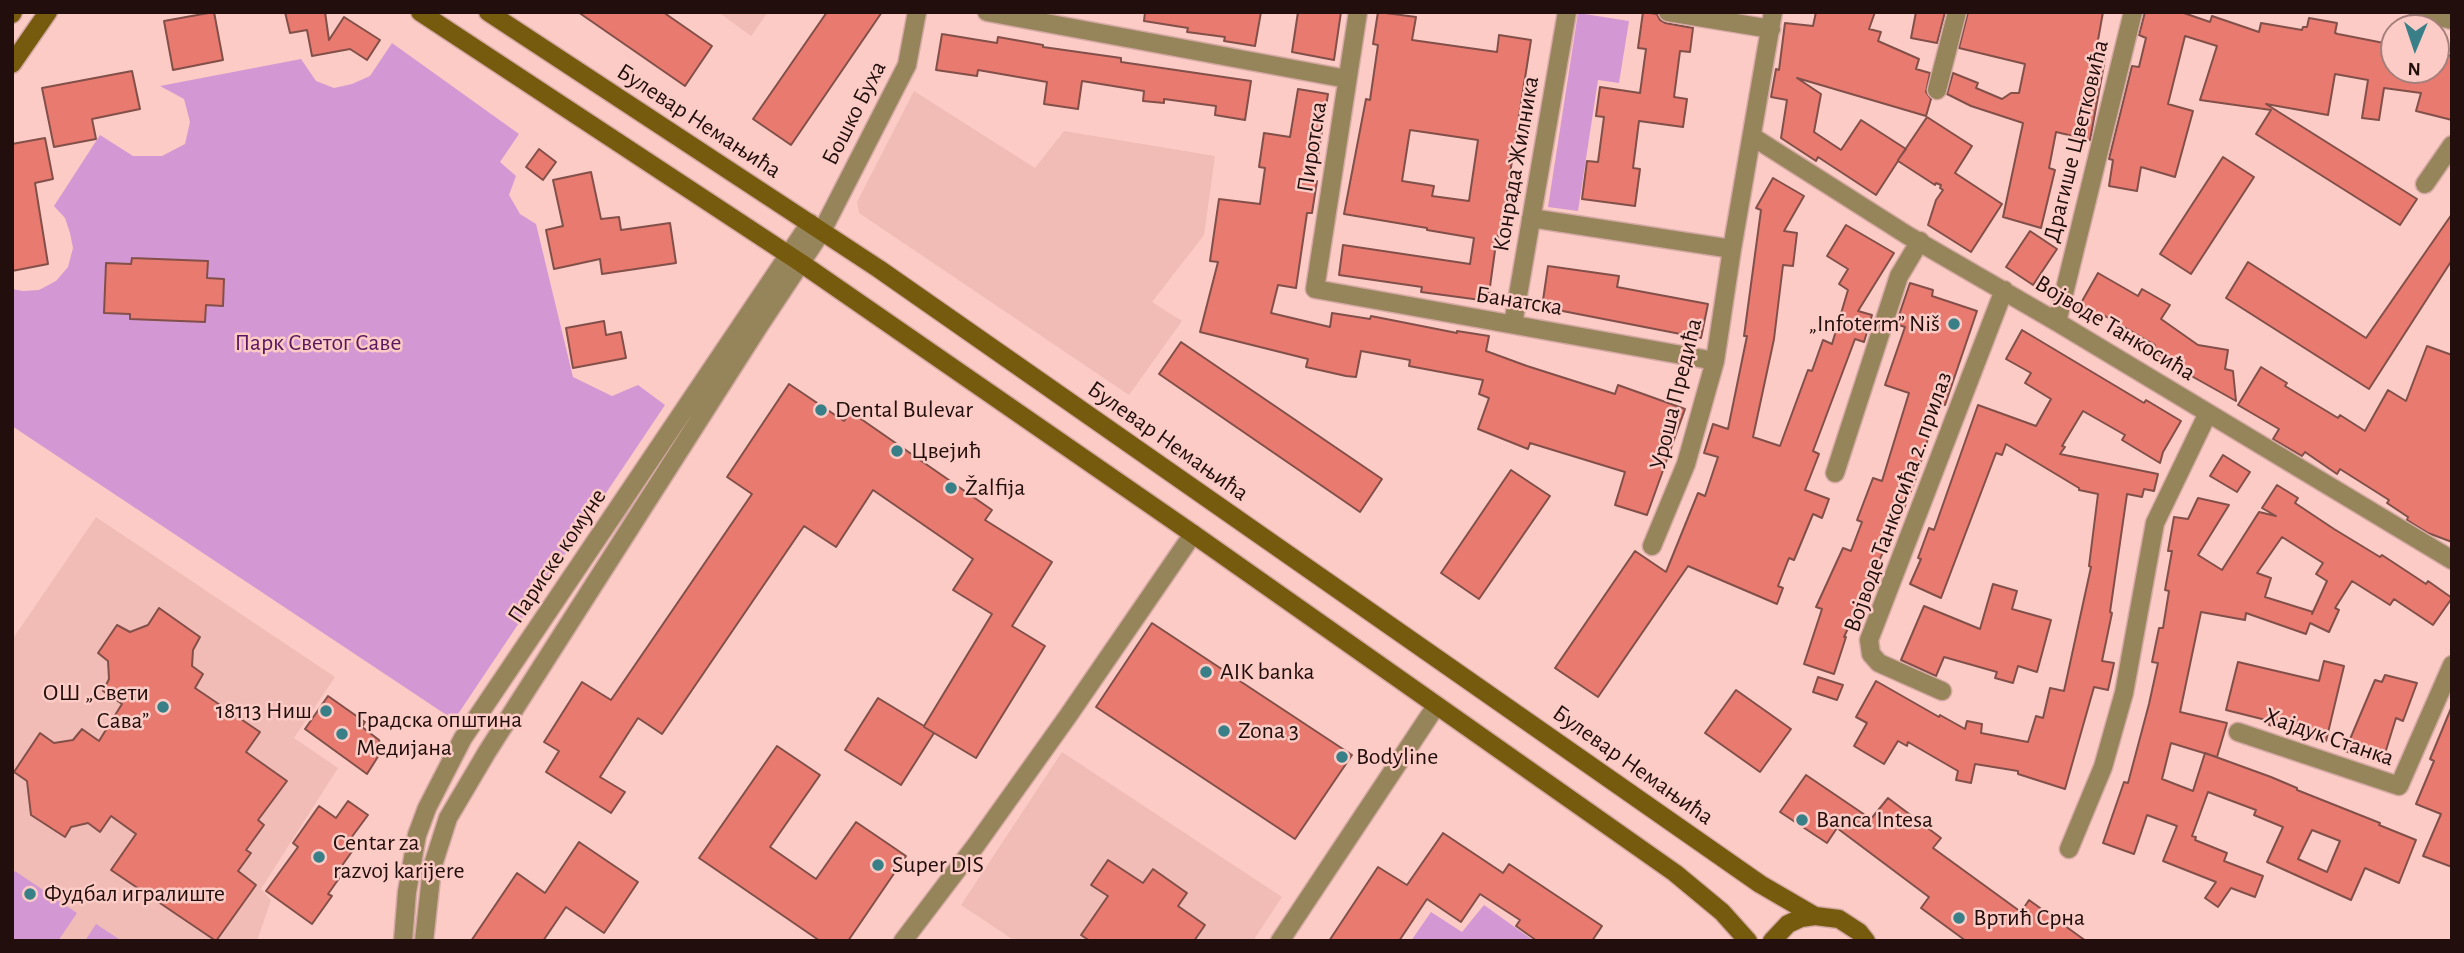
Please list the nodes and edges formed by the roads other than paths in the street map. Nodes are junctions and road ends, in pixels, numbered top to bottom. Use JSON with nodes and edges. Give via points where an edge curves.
{"nodes":[{"id":1,"x":48,"y":12,"type":"edge"},
{"id":2,"x":420,"y":12,"type":"edge"},
{"id":3,"x":488,"y":12,"type":"edge"},
{"id":4,"x":917,"y":12,"type":"edge"},
{"id":5,"x":987,"y":12,"type":"edge"},
{"id":6,"x":1358,"y":12,"type":"edge"},
{"id":7,"x":1567,"y":12,"type":"edge"},
{"id":8,"x":1668,"y":12,"type":"edge"},
{"id":9,"x":1957,"y":12,"type":"edge"},
{"id":10,"x":2133,"y":12,"type":"edge"},
{"id":11,"x":2418,"y":12,"type":"edge"},
{"id":12,"x":1772,"y":20,"type":"edge"},
{"id":13,"x":2452,"y":20,"type":"edge"},
{"id":14,"x":12,"y":64,"type":"edge"},
{"id":15,"x":1347,"y":79,"type":"junction"},
{"id":16,"x":1937,"y":90,"type":"dead end"},
{"id":17,"x":1753,"y":137,"type":"junction"},
{"id":18,"x":2452,"y":145,"type":"edge"},
{"id":19,"x":2425,"y":184,"type":"dead end"},
{"id":20,"x":1531,"y":218,"type":"junction"},
{"id":21,"x":816,"y":227,"type":"junction"},
{"id":22,"x":1920,"y":241,"type":"junction"},
{"id":23,"x":1732,"y":249,"type":"junction"},
{"id":24,"x":794,"y":258,"type":"junction"},
{"id":25,"x":1315,"y":289,"type":"joint"},
{"id":26,"x":2004,"y":290,"type":"junction"},
{"id":27,"x":2057,"y":322,"type":"junction"},
{"id":28,"x":1513,"y":324,"type":"junction"},
{"id":29,"x":1715,"y":361,"type":"junction"},
{"id":30,"x":2208,"y":413,"type":"junction"},
{"id":31,"x":1835,"y":473,"type":"dead end"},
{"id":32,"x":1193,"y":534,"type":"junction"},
{"id":33,"x":1652,"y":546,"type":"dead end"},
{"id":34,"x":2452,"y":560,"type":"edge"},
{"id":35,"x":2452,"y":665,"type":"edge"},
{"id":36,"x":1942,"y":691,"type":"dead end"},
{"id":37,"x":1436,"y":706,"type":"junction"},
{"id":38,"x":2238,"y":732,"type":"dead end"},
{"id":39,"x":2069,"y":849,"type":"dead end"},
{"id":40,"x":1815,"y":916,"type":"junction"},
{"id":41,"x":403,"y":941,"type":"edge"},
{"id":42,"x":424,"y":941,"type":"edge"},
{"id":43,"x":903,"y":941,"type":"edge"},
{"id":44,"x":1280,"y":941,"type":"edge"},
{"id":45,"x":1748,"y":941,"type":"edge"},
{"id":46,"x":1772,"y":941,"type":"edge"},
{"id":47,"x":1866,"y":941,"type":"edge"}],
"edges":[{"from":1,"to":14,"type":"street"},
{"from":2,"to":24,"type":"street"},
{"from":3,"to":21,"type":"street","name":"Булевар Немањића"},
{"from":4,"to":21,"type":"street","name":"Бошко Буха","via":[[907,65]]},
{"from":5,"to":15,"type":"street"},
{"from":6,"to":15,"type":"street","name":"Пиротска"},
{"from":7,"to":20,"type":"street","name":"Конрада Жилника"},
{"from":8,"to":12,"type":"street","name":"Уроша Предића"},
{"from":9,"to":16,"type":"street"},
{"from":10,"to":27,"type":"street","name":"Драгише Цветковића"},
{"from":11,"to":13,"type":"street"},
{"from":12,"to":17,"type":"street","name":"Уроша Предића"},
{"from":15,"to":25,"type":"street","name":"Пиротска"},
{"from":17,"to":22,"type":"street","name":"Војводе Танкосића"},
{"from":17,"to":23,"type":"street","name":"Уроша Предића"},
{"from":18,"to":19,"type":"street"},
{"from":20,"to":23,"type":"street"},
{"from":20,"to":28,"type":"street","name":"Конрада Жилника"},
{"from":21,"to":24,"type":"street","name":"Париске комуне"},
{"from":21,"to":40,"type":"street","name":"Булевар Немањића","via":[[1760,884]]},
{"from":22,"to":26,"type":"street","name":"Војводе Танкосића"},
{"from":22,"to":31,"type":"street","via":[[1899,276]]},
{"from":23,"to":29,"type":"street","name":"Уроша Предића"},
{"from":24,"to":32,"type":"street"},
{"from":24,"to":41,"type":"street","name":"Париске комуне","via":[[464,738],[426,808],[417,835]]},
{"from":24,"to":42,"type":"street","name":"Париске комуне","via":[[448,818],[432,868]]},
{"from":25,"to":28,"type":"street","name":"Банатска"},
{"from":26,"to":27,"type":"street","name":"Војводе Танкосића"},
{"from":26,"to":36,"type":"street","name":"Војводе Танкосића 2. прилаз","via":[[1868,644],[1879,663]]},
{"from":27,"to":30,"type":"street","name":"Војводе Танкосића"},
{"from":28,"to":29,"type":"street","name":"Банатска"},
{"from":29,"to":33,"type":"street","name":"Уроша Предића","via":[[1686,464]]},
{"from":30,"to":34,"type":"street","name":"Војводе Танкосића"},
{"from":30,"to":39,"type":"street","via":[[2155,523],[2124,693],[2103,766]]},
{"from":32,"to":37,"type":"street"},
{"from":32,"to":43,"type":"street","via":[[976,845]]},
{"from":35,"to":38,"type":"street","name":"Хајдук Станка","via":[[2399,786]]},
{"from":37,"to":44,"type":"street"},
{"from":37,"to":45,"type":"street","via":[[1675,873]]},
{"from":40,"to":46,"type":"street","via":[[1788,925]]},
{"from":40,"to":47,"type":"street","name":"Булевар Немањића","via":[[1839,919]]}]}
